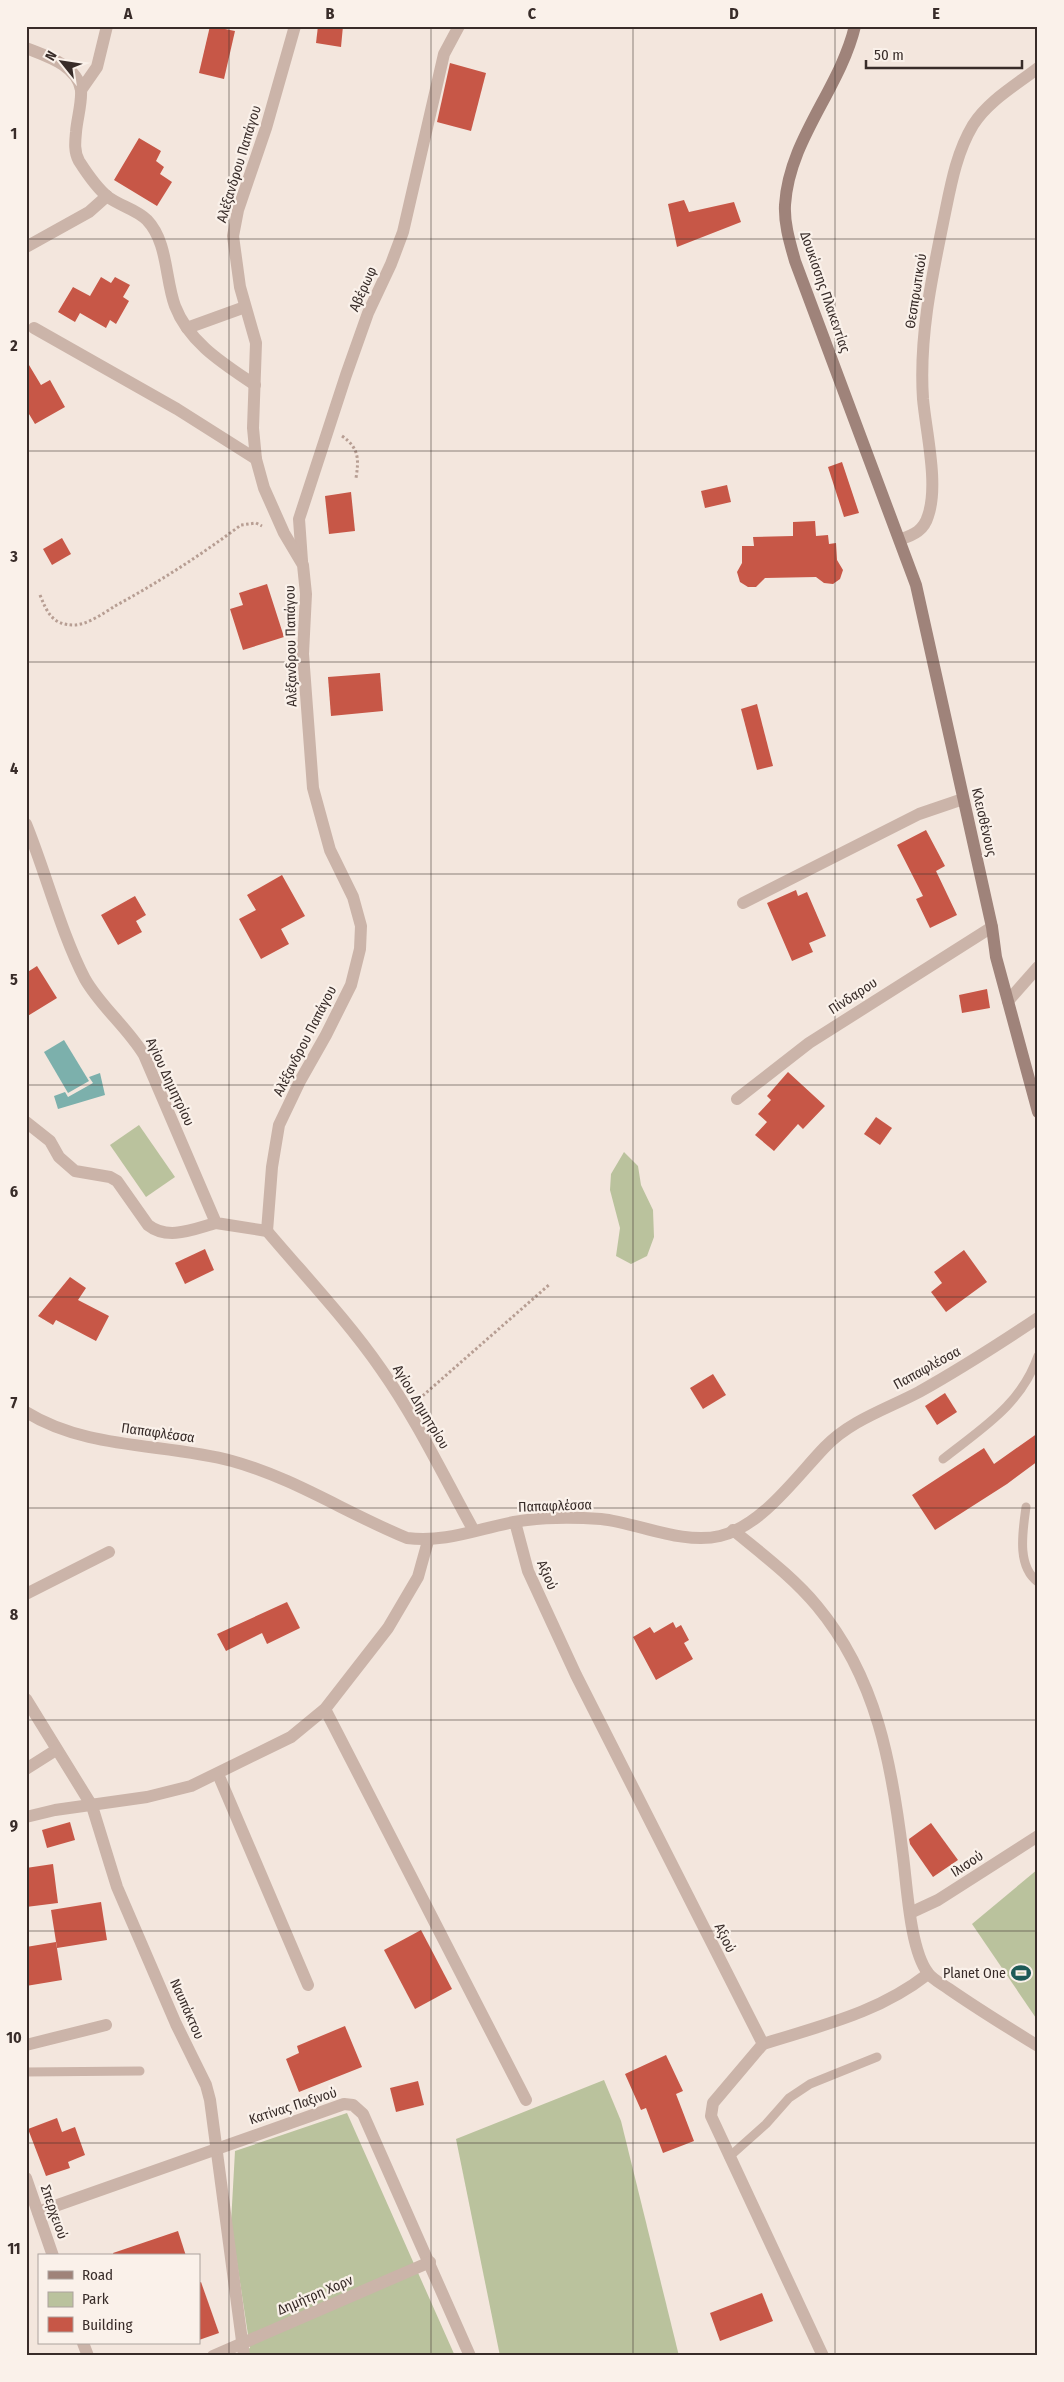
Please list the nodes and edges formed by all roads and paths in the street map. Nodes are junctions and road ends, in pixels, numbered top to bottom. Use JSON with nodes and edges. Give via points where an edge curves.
{"nodes":[{"id":1,"x":107,"y":26,"type":"edge"},
{"id":2,"x":295,"y":26,"type":"edge"},
{"id":3,"x":459,"y":26,"type":"edge"},
{"id":4,"x":855,"y":26,"type":"edge"},
{"id":5,"x":26,"y":48,"type":"edge"},
{"id":6,"x":1038,"y":68,"type":"edge"},
{"id":7,"x":81,"y":90,"type":"junction"},
{"id":8,"x":107,"y":196,"type":"junction"},
{"id":9,"x":26,"y":247,"type":"edge"},
{"id":10,"x":245,"y":307,"type":"junction"},
{"id":11,"x":34,"y":328,"type":"dead end"},
{"id":12,"x":187,"y":328,"type":"junction"},
{"id":13,"x":254,"y":385,"type":"junction"},
{"id":14,"x":328,"y":426,"type":"junction"},
{"id":15,"x":256,"y":459,"type":"junction"},
{"id":16,"x":356,"y":478,"type":"dead end"},
{"id":17,"x":284,"y":534,"type":"junction"},
{"id":18,"x":901,"y":540,"type":"junction"},
{"id":19,"x":303,"y":565,"type":"junction"},
{"id":20,"x":40,"y":595,"type":"dead end"},
{"id":21,"x":963,"y":800,"type":"junction"},
{"id":22,"x":26,"y":824,"type":"edge"},
{"id":23,"x":743,"y":903,"type":"dead end"},
{"id":24,"x":992,"y":927,"type":"junction"},
{"id":25,"x":1038,"y":967,"type":"edge"},
{"id":26,"x":1008,"y":1001,"type":"junction"},
{"id":27,"x":737,"y":1099,"type":"dead end"},
{"id":28,"x":1038,"y":1112,"type":"edge"},
{"id":29,"x":26,"y":1122,"type":"edge"},
{"id":30,"x":216,"y":1223,"type":"junction"},
{"id":31,"x":267,"y":1231,"type":"junction"},
{"id":32,"x":550,"y":1284,"type":"dead end"},
{"id":33,"x":1038,"y":1318,"type":"edge"},
{"id":34,"x":1038,"y":1356,"type":"edge"},
{"id":35,"x":407,"y":1410,"type":"junction"},
{"id":36,"x":26,"y":1412,"type":"edge"},
{"id":37,"x":943,"y":1459,"type":"dead end"},
{"id":38,"x":1026,"y":1507,"type":"dead end"},
{"id":39,"x":515,"y":1522,"type":"junction"},
{"id":40,"x":733,"y":1530,"type":"junction"},
{"id":41,"x":474,"y":1531,"type":"junction"},
{"id":42,"x":428,"y":1541,"type":"junction"},
{"id":43,"x":109,"y":1552,"type":"dead end"},
{"id":44,"x":1038,"y":1582,"type":"edge"},
{"id":45,"x":26,"y":1594,"type":"edge"},
{"id":46,"x":26,"y":1699,"type":"edge"},
{"id":47,"x":325,"y":1709,"type":"junction"},
{"id":48,"x":56,"y":1750,"type":"junction"},
{"id":49,"x":26,"y":1769,"type":"edge"},
{"id":50,"x":218,"y":1774,"type":"junction"},
{"id":51,"x":92,"y":1806,"type":"junction"},
{"id":52,"x":26,"y":1817,"type":"edge"},
{"id":53,"x":1038,"y":1836,"type":"edge"},
{"id":54,"x":910,"y":1913,"type":"junction"},
{"id":55,"x":928,"y":1974,"type":"junction"},
{"id":56,"x":308,"y":1985,"type":"dead end"},
{"id":57,"x":106,"y":2025,"type":"dead end"},
{"id":58,"x":763,"y":2044,"type":"junction"},
{"id":59,"x":26,"y":2045,"type":"edge"},
{"id":60,"x":1038,"y":2046,"type":"edge"},
{"id":61,"x":877,"y":2057,"type":"dead end"},
{"id":62,"x":140,"y":2071,"type":"dead end"},
{"id":63,"x":26,"y":2072,"type":"edge"},
{"id":64,"x":526,"y":2100,"type":"dead end"},
{"id":65,"x":216,"y":2148,"type":"junction"},
{"id":66,"x":729,"y":2157,"type":"junction"},
{"id":67,"x":26,"y":2178,"type":"edge"},
{"id":68,"x":38,"y":2212,"type":"junction"},
{"id":69,"x":52,"y":2254,"type":"edge"},
{"id":70,"x":430,"y":2262,"type":"junction"},
{"id":71,"x":83,"y":2344,"type":"edge"},
{"id":72,"x":243,"y":2349,"type":"edge"},
{"id":73,"x":88,"y":2356,"type":"edge"},
{"id":74,"x":213,"y":2356,"type":"edge"},
{"id":75,"x":470,"y":2356,"type":"edge"},
{"id":76,"x":823,"y":2356,"type":"edge"}],
"edges":[{"from":1,"to":7,"type":"street","via":[[97,67]]},
{"from":2,"to":10,"type":"street","name":"Αλέξανδρου Παπάγου","via":[[238,210],[233,236]]},
{"from":3,"to":14,"type":"street","name":"Αβέρωφ","via":[[444,54],[403,232],[368,313]]},
{"from":4,"to":18,"type":"main road","name":"Δουκίσσης Πλακεντίας","via":[[842,65],[813,119],[792,168],[787,185],[786,222],[796,261]]},
{"from":5,"to":7,"type":"street","via":[[64,66],[73,74]]},
{"from":6,"to":18,"type":"street","name":"Θεσπρωτικού","via":[[985,109],[972,126],[958,160],[932,276],[923,345],[923,400],[930,455],[931,504],[924,526]]},
{"from":7,"to":8,"type":"street","via":[[76,156]]},
{"from":8,"to":9,"type":"street","via":[[89,212]]},
{"from":8,"to":12,"type":"street","via":[[136,212],[154,232],[175,305]]},
{"from":10,"to":12,"type":"street"},
{"from":10,"to":13,"type":"street","name":"Αλέξανδρου Παπάγου","via":[[256,343]]},
{"from":11,"to":15,"type":"street","via":[[177,408]]},
{"from":12,"to":13,"type":"street","via":[[203,347]]},
{"from":13,"to":15,"type":"street","name":"Αλέξανδρου Παπάγου"},
{"from":14,"to":16,"type":"path","via":[[356,449],[359,460]]},
{"from":14,"to":19,"type":"street","name":"Αβέρωφ","via":[[299,519]]},
{"from":15,"to":17,"type":"street","name":"Αλέξανδρου Παπάγου","via":[[264,488]]},
{"from":17,"to":19,"type":"street","name":"Αλέξανδρου Παπάγου"},
{"from":17,"to":20,"type":"path","via":[[256,523],[241,525],[163,580],[75,625],[48,616]]},
{"from":18,"to":21,"type":"main road","name":"Κλεισθένους","via":[[916,585]]},
{"from":19,"to":31,"type":"street","name":"Αλέξανδρου Παπάγου","via":[[306,594],[303,654],[313,788],[330,850],[353,897],[361,926],[360,949],[350,985],[279,1125]]},
{"from":21,"to":23,"type":"street","via":[[919,814]]},
{"from":21,"to":24,"type":"main road","name":"Κλεισθένους"},
{"from":22,"to":30,"type":"street","name":"Αγίου Δημητρίου","via":[[79,966],[100,1002],[134,1039],[144,1055]]},
{"from":24,"to":26,"type":"main road","name":"Κλεισθένους"},
{"from":24,"to":27,"type":"street","name":"Πίνδαρου","via":[[809,1043]]},
{"from":25,"to":26,"type":"street"},
{"from":26,"to":28,"type":"main road","name":"Κλεισθένους"},
{"from":29,"to":30,"type":"street","via":[[50,1141],[59,1157],[75,1171],[118,1181],[148,1225],[155,1230],[164,1234]]},
{"from":30,"to":31,"type":"street"},
{"from":31,"to":35,"type":"street","name":"Αγίου Δημητρίου","via":[[381,1369]]},
{"from":32,"to":35,"type":"path"},
{"from":33,"to":40,"type":"street","name":"Παπαφλέσσα","via":[[938,1381],[849,1427],[754,1520]]},
{"from":34,"to":37,"type":"lane","via":[[1032,1372],[1008,1408]]},
{"from":35,"to":41,"type":"street","name":"Αγίου Δημητρίου"},
{"from":36,"to":42,"type":"street","name":"Παπαφλέσσα","via":[[65,1431],[115,1442],[196,1453],[264,1471],[386,1530]]},
{"from":38,"to":44,"type":"lane","via":[[1022,1542],[1026,1567]]},
{"from":39,"to":40,"type":"street","name":"Παπαφλέσσα","via":[[601,1519],[696,1539],[720,1536]]},
{"from":39,"to":41,"type":"street","name":"Παπαφλέσσα"},
{"from":39,"to":58,"type":"street","name":"Αξιού","via":[[528,1571],[576,1675]]},
{"from":40,"to":54,"type":"street","via":[[790,1578],[816,1605],[858,1668],[883,1736]]},
{"from":41,"to":42,"type":"street","name":"Παπαφλέσσα"},
{"from":42,"to":47,"type":"street","via":[[418,1577],[388,1628]]},
{"from":43,"to":45,"type":"street"},
{"from":46,"to":48,"type":"street","name":"Ναυπάκτου"},
{"from":47,"to":50,"type":"street","via":[[291,1737]]},
{"from":47,"to":64,"type":"street"},
{"from":48,"to":49,"type":"street"},
{"from":48,"to":51,"type":"street","name":"Ναυπάκτου"},
{"from":50,"to":51,"type":"street","via":[[168,1792]]},
{"from":50,"to":56,"type":"street"},
{"from":51,"to":52,"type":"street"},
{"from":51,"to":65,"type":"street","name":"Ναυπάκτου","via":[[117,1887],[206,2085]]},
{"from":53,"to":54,"type":"street","name":"Ιλισού","via":[[938,1900]]},
{"from":54,"to":55,"type":"street","via":[[919,1955]]},
{"from":55,"to":58,"type":"street","via":[[894,1998],[865,2012]]},
{"from":55,"to":60,"type":"street","via":[[978,2010]]},
{"from":57,"to":59,"type":"street"},
{"from":58,"to":66,"type":"street","via":[[713,2102],[711,2116]]},
{"from":61,"to":66,"type":"lane","via":[[810,2084],[789,2098]]},
{"from":62,"to":63,"type":"lane"},
{"from":65,"to":68,"type":"street","name":"Κατίνας Παξινού"},
{"from":65,"to":70,"type":"street","name":"Κατίνας Παξινού","via":[[344,2104],[353,2105],[363,2114]]},
{"from":65,"to":72,"type":"street","name":"Ναυπάκτου"},
{"from":66,"to":76,"type":"street"},
{"from":67,"to":68,"type":"street","name":"Σπερχειού"},
{"from":68,"to":69,"type":"street","name":"Σπερχειού"},
{"from":70,"to":72,"type":"street","name":"Δημήτρη Χορν"},
{"from":70,"to":75,"type":"street","name":"Κατίνας Παξινού"},
{"from":71,"to":73,"type":"street"},
{"from":72,"to":74,"type":"street","name":"Δημήτρη Χορν"}]}
